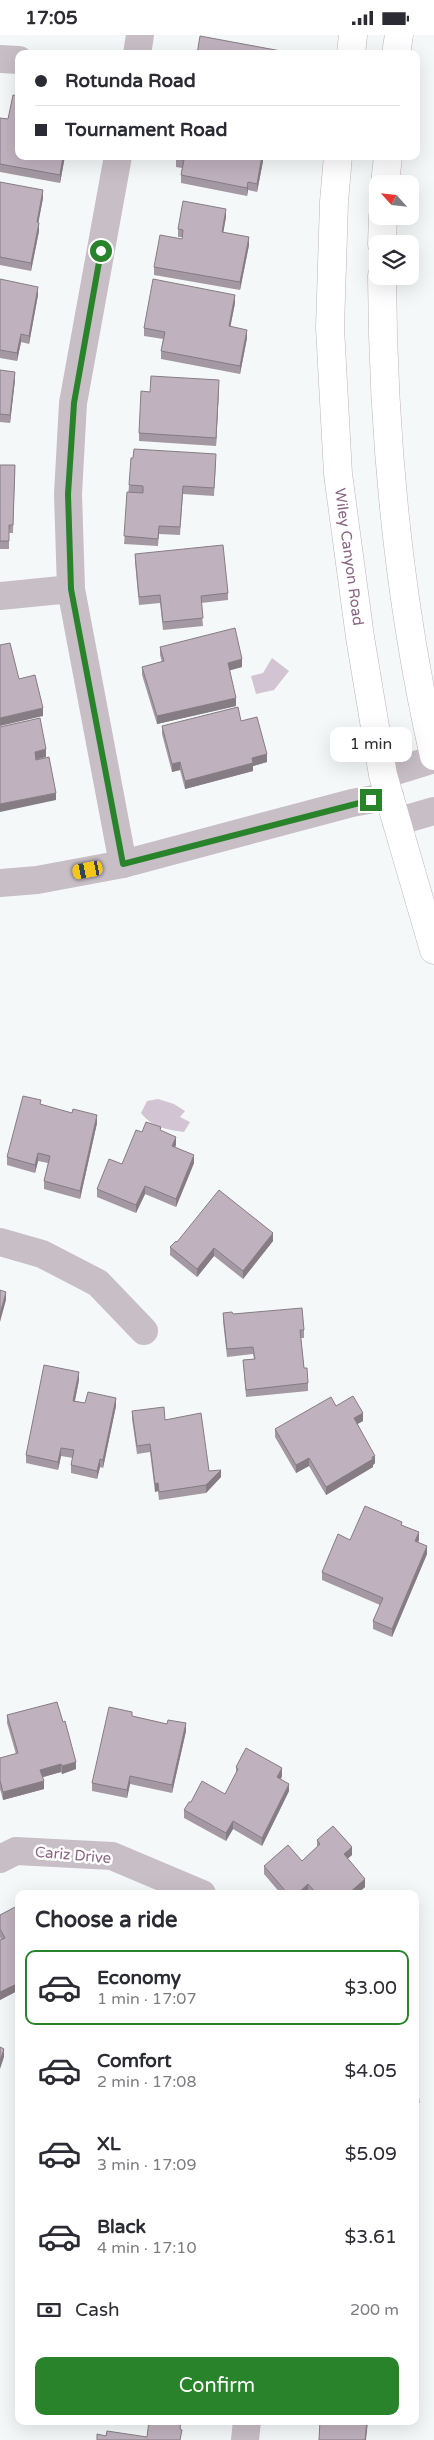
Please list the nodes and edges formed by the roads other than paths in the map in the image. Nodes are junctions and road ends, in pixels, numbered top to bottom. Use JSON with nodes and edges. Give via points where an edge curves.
{"nodes":[{"id":1,"x":140,"y":35,"type":"edge"},
{"id":2,"x":353,"y":35,"type":"edge"},
{"id":3,"x":399,"y":35,"type":"edge"},
{"id":4,"x":138,"y":50,"type":"edge"},
{"id":5,"x":351,"y":50,"type":"edge"},
{"id":6,"x":397,"y":50,"type":"edge"},
{"id":7,"x":0,"y":59,"type":"edge"},
{"id":8,"x":15,"y":61,"type":"edge"},
{"id":9,"x":117,"y":160,"type":"edge"},
{"id":10,"x":338,"y":160,"type":"edge"},
{"id":11,"x":388,"y":160,"type":"edge"},
{"id":12,"x":387,"y":175,"type":"edge"},
{"id":13,"x":382,"y":285,"type":"edge"},
{"id":14,"x":71,"y":589,"type":"junction"},
{"id":15,"x":0,"y":596,"type":"edge"},
{"id":16,"x":434,"y":758,"type":"edge"},
{"id":17,"x":390,"y":797,"type":"junction"},
{"id":18,"x":434,"y":811,"type":"edge"},
{"id":19,"x":123,"y":864,"type":"junction"},
{"id":20,"x":0,"y":883,"type":"edge"},
{"id":21,"x":434,"y":950,"type":"edge"},
{"id":22,"x":0,"y":1242,"type":"edge"},
{"id":23,"x":144,"y":1331,"type":"dead end"},
{"id":24,"x":0,"y":1859,"type":"edge"},
{"id":25,"x":193,"y":1890,"type":"edge"},
{"id":26,"x":247,"y":2425,"type":"edge"},
{"id":27,"x":245,"y":2440,"type":"edge"}],
"edges":[{"from":1,"to":4,"type":"street"},
{"from":2,"to":5,"type":"main road"},
{"from":3,"to":6,"type":"main road"},
{"from":7,"to":8,"type":"street"},
{"from":9,"to":14,"type":"street","via":[[74,403],[68,494]]},
{"from":10,"to":17,"type":"main road","name":"Wiley Canyon Road","via":[[330,328],[338,474],[360,637]]},
{"from":11,"to":12,"type":"main road"},
{"from":13,"to":16,"type":"main road","via":[[383,375],[392,499],[421,697]]},
{"from":14,"to":15,"type":"street"},
{"from":14,"to":19,"type":"street"},
{"from":16,"to":17,"type":"street"},
{"from":17,"to":18,"type":"street"},
{"from":17,"to":19,"type":"street","via":[[352,803]]},
{"from":17,"to":21,"type":"main road","name":"Wiley Canyon Road"},
{"from":19,"to":20,"type":"street","via":[[37,880]]},
{"from":22,"to":23,"type":"street","via":[[42,1254],[98,1283]]},
{"from":24,"to":25,"type":"street","name":"Cariz Drive","via":[[16,1851],[112,1856]]},
{"from":26,"to":27,"type":"street"}]}
